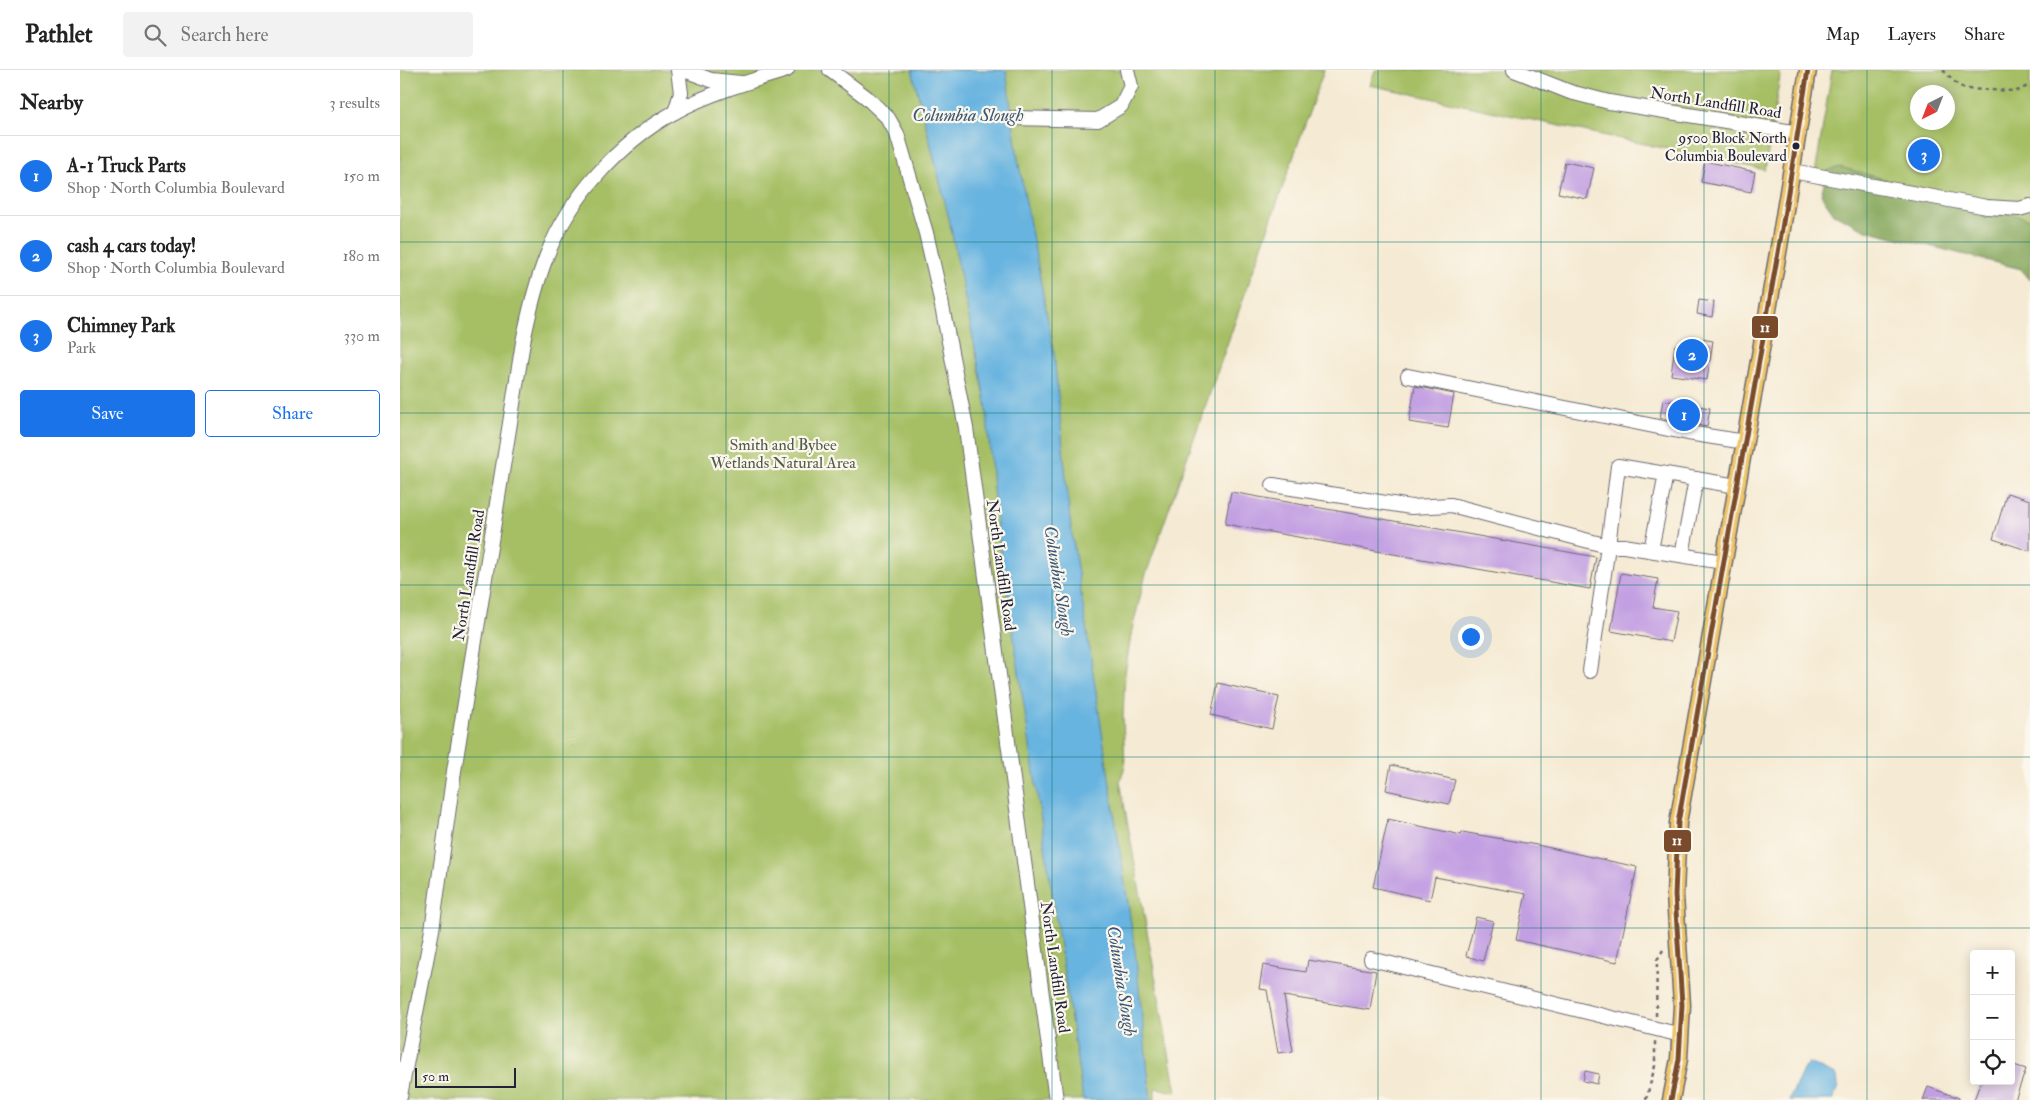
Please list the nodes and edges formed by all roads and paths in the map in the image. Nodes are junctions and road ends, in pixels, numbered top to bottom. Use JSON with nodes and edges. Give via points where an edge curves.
{"nodes":[{"id":1,"x":678,"y":70,"type":"edge"},
{"id":2,"x":684,"y":70,"type":"edge"},
{"id":3,"x":787,"y":70,"type":"edge"},
{"id":4,"x":830,"y":70,"type":"edge"},
{"id":5,"x":1127,"y":70,"type":"edge"},
{"id":6,"x":1514,"y":70,"type":"edge"},
{"id":7,"x":1808,"y":70,"type":"edge"},
{"id":8,"x":1943,"y":70,"type":"edge"},
{"id":9,"x":744,"y":83,"type":"junction"},
{"id":10,"x":2030,"y":84,"type":"edge"},
{"id":11,"x":675,"y":112,"type":"junction"},
{"id":12,"x":1012,"y":118,"type":"dead end"},
{"id":13,"x":1799,"y":133,"type":"junction"},
{"id":14,"x":1792,"y":171,"type":"junction"},
{"id":15,"x":2030,"y":206,"type":"edge"},
{"id":16,"x":1408,"y":376,"type":"dead end"},
{"id":17,"x":1744,"y":442,"type":"junction"},
{"id":18,"x":1666,"y":474,"type":"junction"},
{"id":19,"x":1696,"y":479,"type":"junction"},
{"id":20,"x":1274,"y":485,"type":"dead end"},
{"id":21,"x":1737,"y":486,"type":"junction"},
{"id":22,"x":1608,"y":546,"type":"junction"},
{"id":23,"x":1651,"y":550,"type":"junction"},
{"id":24,"x":1682,"y":555,"type":"junction"},
{"id":25,"x":1723,"y":562,"type":"junction"},
{"id":26,"x":1590,"y":671,"type":"dead end"},
{"id":27,"x":1677,"y":928,"type":"junction"},
{"id":28,"x":1371,"y":959,"type":"dead end"},
{"id":29,"x":1655,"y":1029,"type":"junction"},
{"id":30,"x":1681,"y":1035,"type":"junction"},
{"id":31,"x":400,"y":1096,"type":"edge"},
{"id":32,"x":1056,"y":1100,"type":"edge"},
{"id":33,"x":1646,"y":1100,"type":"edge"},
{"id":34,"x":1671,"y":1100,"type":"edge"}],
"edges":[{"from":1,"to":11,"type":"street","via":[[681,93]]},
{"from":2,"to":9,"type":"street","name":"North Landfill Road","via":[[711,80]]},
{"from":3,"to":9,"type":"street","name":"North Landfill Road"},
{"from":4,"to":32,"type":"street","name":"North Landfill Road","via":[[888,118],[897,134],[937,281],[966,428]]},
{"from":5,"to":12,"type":"street","via":[[1131,86],[1120,106],[1098,120]]},
{"from":6,"to":13,"type":"street","name":"North Landfill Road","via":[[1570,92],[1610,102]]},
{"from":7,"to":13,"type":"main road"},
{"from":8,"to":10,"type":"path","via":[[1965,89],[2017,91]]},
{"from":9,"to":11,"type":"street","name":"North Landfill Road"},
{"from":11,"to":31,"type":"street","name":"North Landfill Road","via":[[650,127],[618,154],[589,186],[565,219],[547,254],[530,305],[454,771],[432,930]]},
{"from":13,"to":14,"type":"main road"},
{"from":14,"to":15,"type":"street","via":[[1987,207],[2019,209]]},
{"from":14,"to":17,"type":"main road"},
{"from":16,"to":17,"type":"street"},
{"from":17,"to":21,"type":"main road"},
{"from":18,"to":19,"type":"street"},
{"from":18,"to":22,"type":"street","via":[[1618,466]]},
{"from":18,"to":23,"type":"street"},
{"from":19,"to":21,"type":"street"},
{"from":19,"to":24,"type":"street"},
{"from":20,"to":22,"type":"street","via":[[1410,507],[1451,505]]},
{"from":21,"to":25,"type":"main road"},
{"from":22,"to":23,"type":"street"},
{"from":22,"to":26,"type":"street"},
{"from":23,"to":24,"type":"street"},
{"from":24,"to":25,"type":"street"},
{"from":25,"to":27,"type":"main road","via":[[1678,823],[1675,865]]},
{"from":27,"to":29,"type":"path","via":[[1657,960]]},
{"from":27,"to":30,"type":"main road","via":[[1682,984]]},
{"from":28,"to":29,"type":"street"},
{"from":29,"to":30,"type":"street"},
{"from":29,"to":33,"type":"path","via":[[1655,1066]]},
{"from":30,"to":34,"type":"main road"}]}
